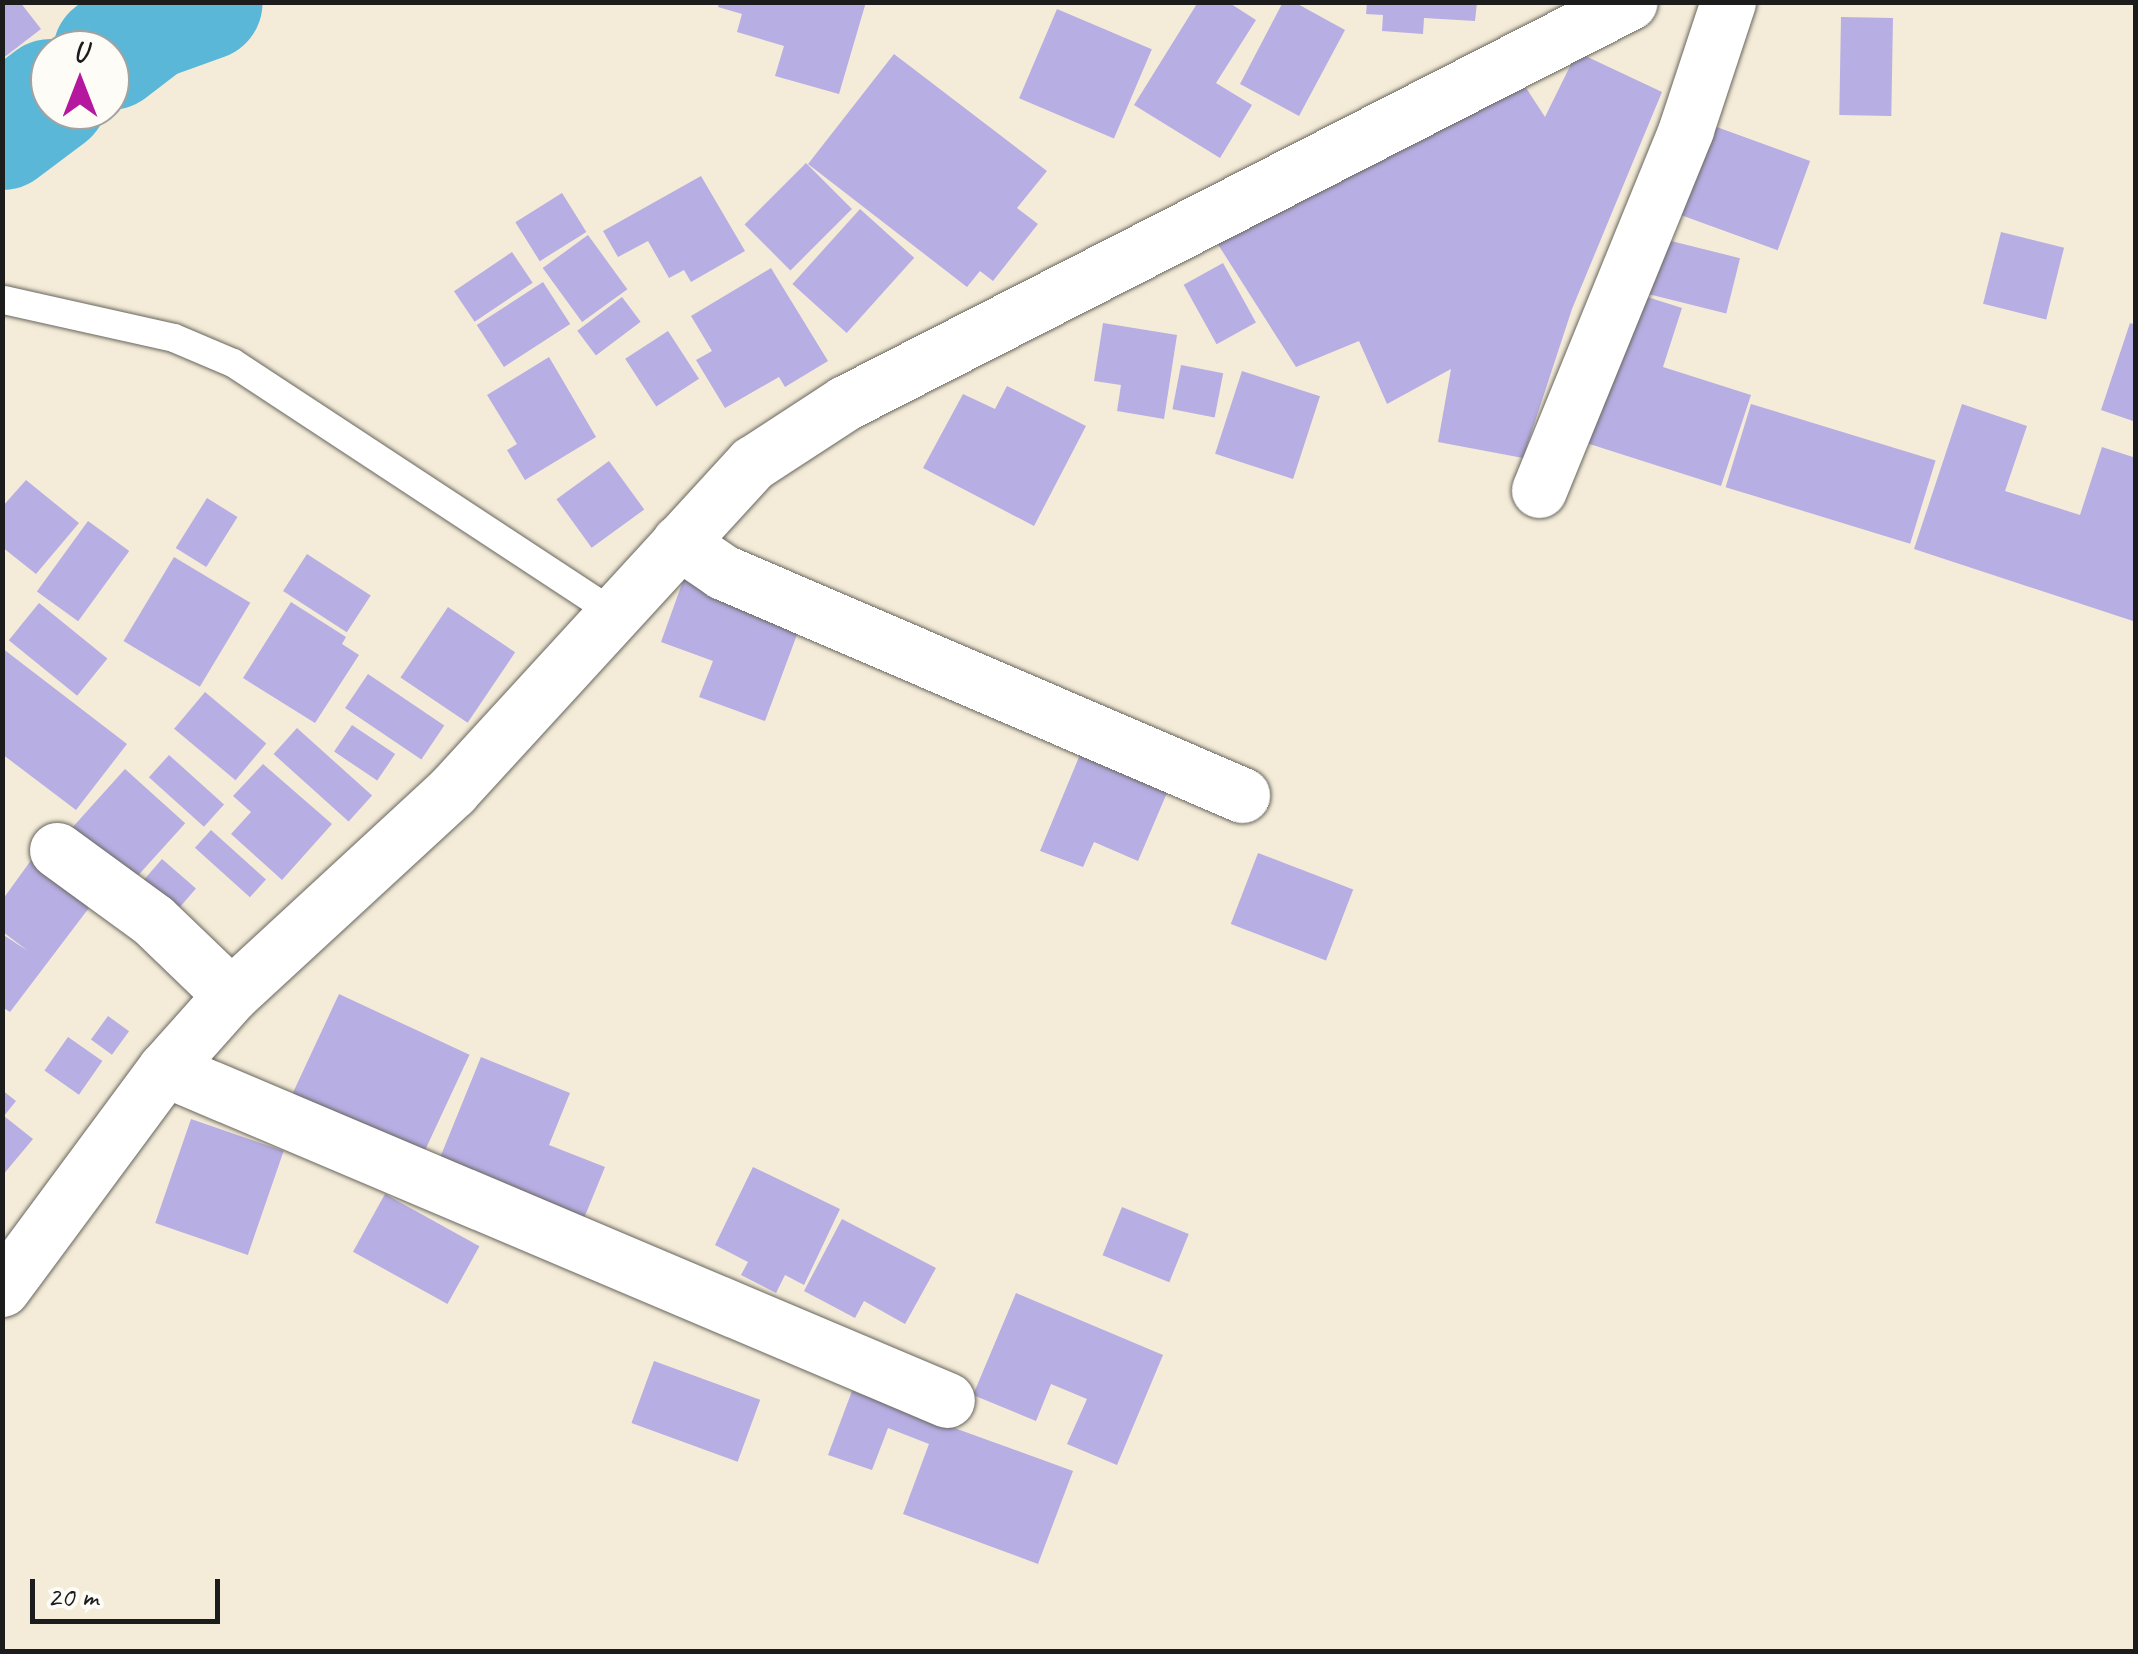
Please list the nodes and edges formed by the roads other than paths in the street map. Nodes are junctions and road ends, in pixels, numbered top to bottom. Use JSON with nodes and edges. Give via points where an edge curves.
{"nodes":[{"id":1,"x":1630,"y":2,"type":"edge"},
{"id":2,"x":1728,"y":2,"type":"edge"},
{"id":3,"x":4,"y":300,"type":"edge"},
{"id":4,"x":1539,"y":490,"type":"dead end"},
{"id":5,"x":702,"y":558,"type":"junction"},
{"id":6,"x":613,"y":613,"type":"junction"},
{"id":7,"x":1242,"y":795,"type":"dead end"},
{"id":8,"x":57,"y":850,"type":"dead end"},
{"id":9,"x":231,"y":995,"type":"junction"},
{"id":10,"x":189,"y":1078,"type":"junction"},
{"id":11,"x":2,"y":1289,"type":"edge"},
{"id":12,"x":947,"y":1400,"type":"dead end"}],
"edges":[{"from":1,"to":5,"type":"street","via":[[844,403],[754,463]]},
{"from":2,"to":4,"type":"street","via":[[1686,130]]},
{"from":3,"to":6,"type":"lane","via":[[174,338],[233,363]]},
{"from":5,"to":6,"type":"street"},
{"from":5,"to":7,"type":"street"},
{"from":6,"to":9,"type":"street","via":[[452,791]]},
{"from":8,"to":9,"type":"street","via":[[153,920]]},
{"from":9,"to":10,"type":"street"},
{"from":10,"to":11,"type":"street"},
{"from":10,"to":12,"type":"street"}]}
